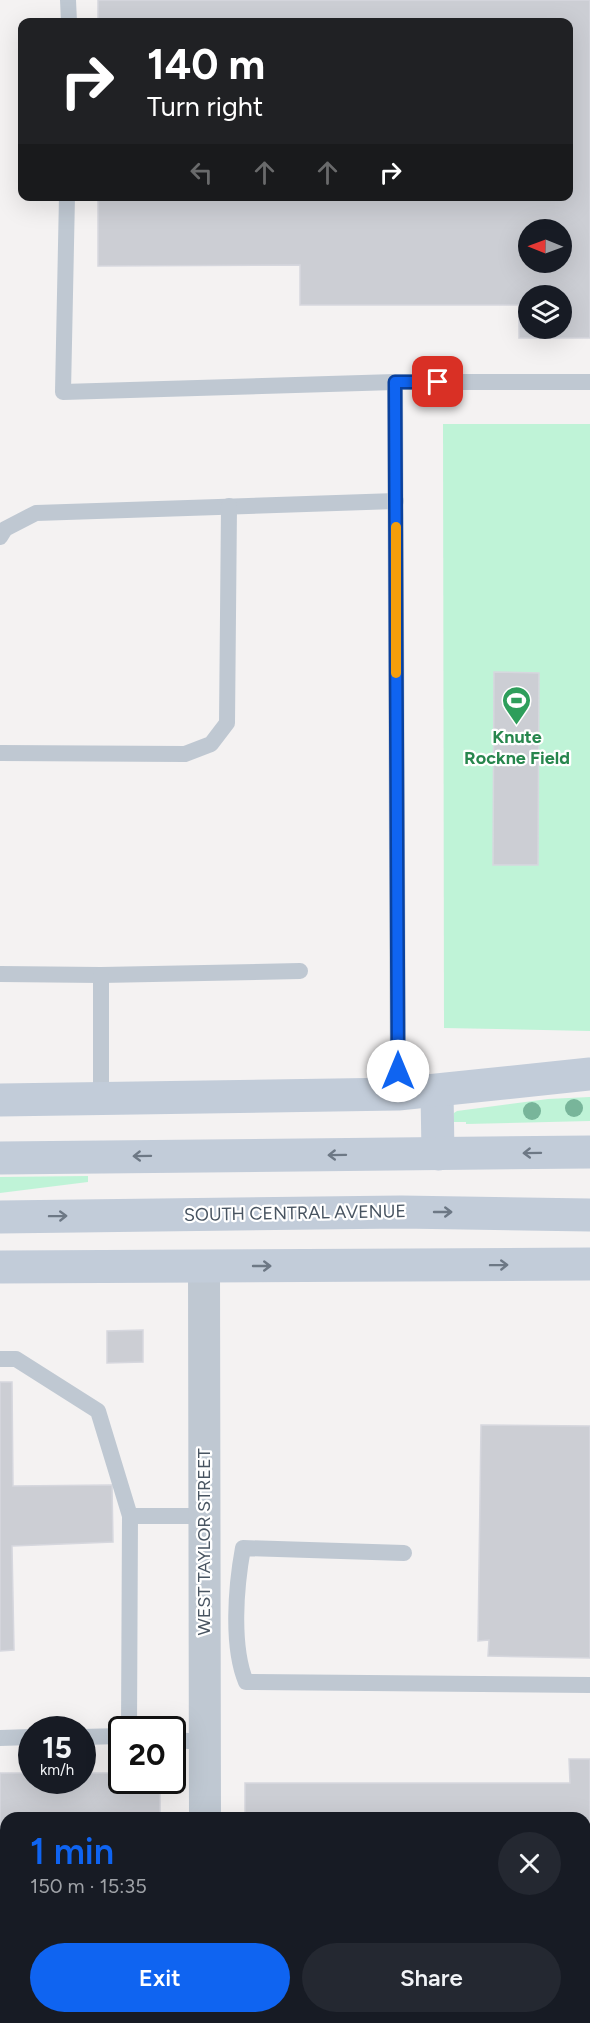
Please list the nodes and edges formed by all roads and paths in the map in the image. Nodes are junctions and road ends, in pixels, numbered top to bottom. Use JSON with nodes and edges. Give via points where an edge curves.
{"nodes":[{"id":1,"x":68,"y":0,"type":"edge"},
{"id":2,"x":69,"y":18,"type":"edge"},
{"id":3,"x":67,"y":201,"type":"edge"},
{"id":4,"x":395,"y":382,"type":"junction"},
{"id":5,"x":590,"y":382,"type":"edge"},
{"id":6,"x":396,"y":501,"type":"junction"},
{"id":7,"x":229,"y":506,"type":"junction"},
{"id":8,"x":0,"y":537,"type":"edge"},
{"id":9,"x":0,"y":753,"type":"edge"},
{"id":10,"x":300,"y":971,"type":"dead end"},
{"id":11,"x":0,"y":974,"type":"edge"},
{"id":12,"x":100,"y":975,"type":"junction"},
{"id":13,"x":590,"y":1074,"type":"edge"},
{"id":14,"x":437,"y":1090,"type":"junction"},
{"id":15,"x":398,"y":1094,"type":"junction"},
{"id":16,"x":101,"y":1099,"type":"junction"},
{"id":17,"x":0,"y":1100,"type":"edge"},
{"id":18,"x":590,"y":1152,"type":"edge"},
{"id":19,"x":438,"y":1154,"type":"junction"},
{"id":20,"x":0,"y":1158,"type":"edge"},
{"id":21,"x":590,"y":1215,"type":"edge"},
{"id":22,"x":0,"y":1216,"type":"edge"},
{"id":23,"x":590,"y":1264,"type":"edge"},
{"id":24,"x":204,"y":1266,"type":"junction"},
{"id":25,"x":0,"y":1267,"type":"edge"},
{"id":26,"x":0,"y":1359,"type":"edge"},
{"id":27,"x":130,"y":1516,"type":"junction"},
{"id":28,"x":204,"y":1516,"type":"junction"},
{"id":29,"x":404,"y":1552,"type":"dead end"},
{"id":30,"x":590,"y":1685,"type":"edge"},
{"id":31,"x":129,"y":1716,"type":"edge"},
{"id":32,"x":18,"y":1737,"type":"edge"},
{"id":33,"x":0,"y":1738,"type":"edge"},
{"id":34,"x":186,"y":1741,"type":"edge"},
{"id":35,"x":205,"y":1742,"type":"junction"},
{"id":36,"x":205,"y":1812,"type":"edge"}],
"edges":[{"from":1,"to":2,"type":"lane"},
{"from":3,"to":4,"type":"lane","via":[[63,392]]},
{"from":4,"to":5,"type":"lane"},
{"from":4,"to":6,"type":"lane"},
{"from":6,"to":7,"type":"lane"},
{"from":6,"to":15,"type":"lane"},
{"from":7,"to":8,"type":"lane","via":[[36,513],[6,529]]},
{"from":7,"to":9,"type":"lane","via":[[227,723],[211,744],[185,754]]},
{"from":10,"to":12,"type":"lane"},
{"from":11,"to":12,"type":"lane"},
{"from":12,"to":16,"type":"lane"},
{"from":13,"to":14,"type":"main road"},
{"from":14,"to":15,"type":"main road"},
{"from":14,"to":19,"type":"main road"},
{"from":15,"to":16,"type":"main road"},
{"from":16,"to":17,"type":"main road"},
{"from":18,"to":19,"type":"main road","one_way":true},
{"from":19,"to":20,"type":"main road","one_way":true},
{"from":22,"to":21,"type":"main road","name":"SOUTH CENTRAL AVENUE","one_way":true,"via":[[401,1212]]},
{"from":24,"to":23,"type":"main road","one_way":true},
{"from":24,"to":25,"type":"main road"},
{"from":24,"to":28,"type":"street","name":"WEST TAYLOR STREET"},
{"from":26,"to":27,"type":"lane","via":[[16,1359],[98,1411]]},
{"from":27,"to":28,"type":"lane"},
{"from":27,"to":31,"type":"lane"},
{"from":28,"to":35,"type":"street","name":"WEST TAYLOR STREET"},
{"from":29,"to":30,"type":"lane","via":[[243,1548],[236,1586],[239,1665],[246,1682]]},
{"from":32,"to":33,"type":"lane"},
{"from":34,"to":35,"type":"lane"},
{"from":35,"to":36,"type":"street","name":"WEST TAYLOR STREET"}]}
